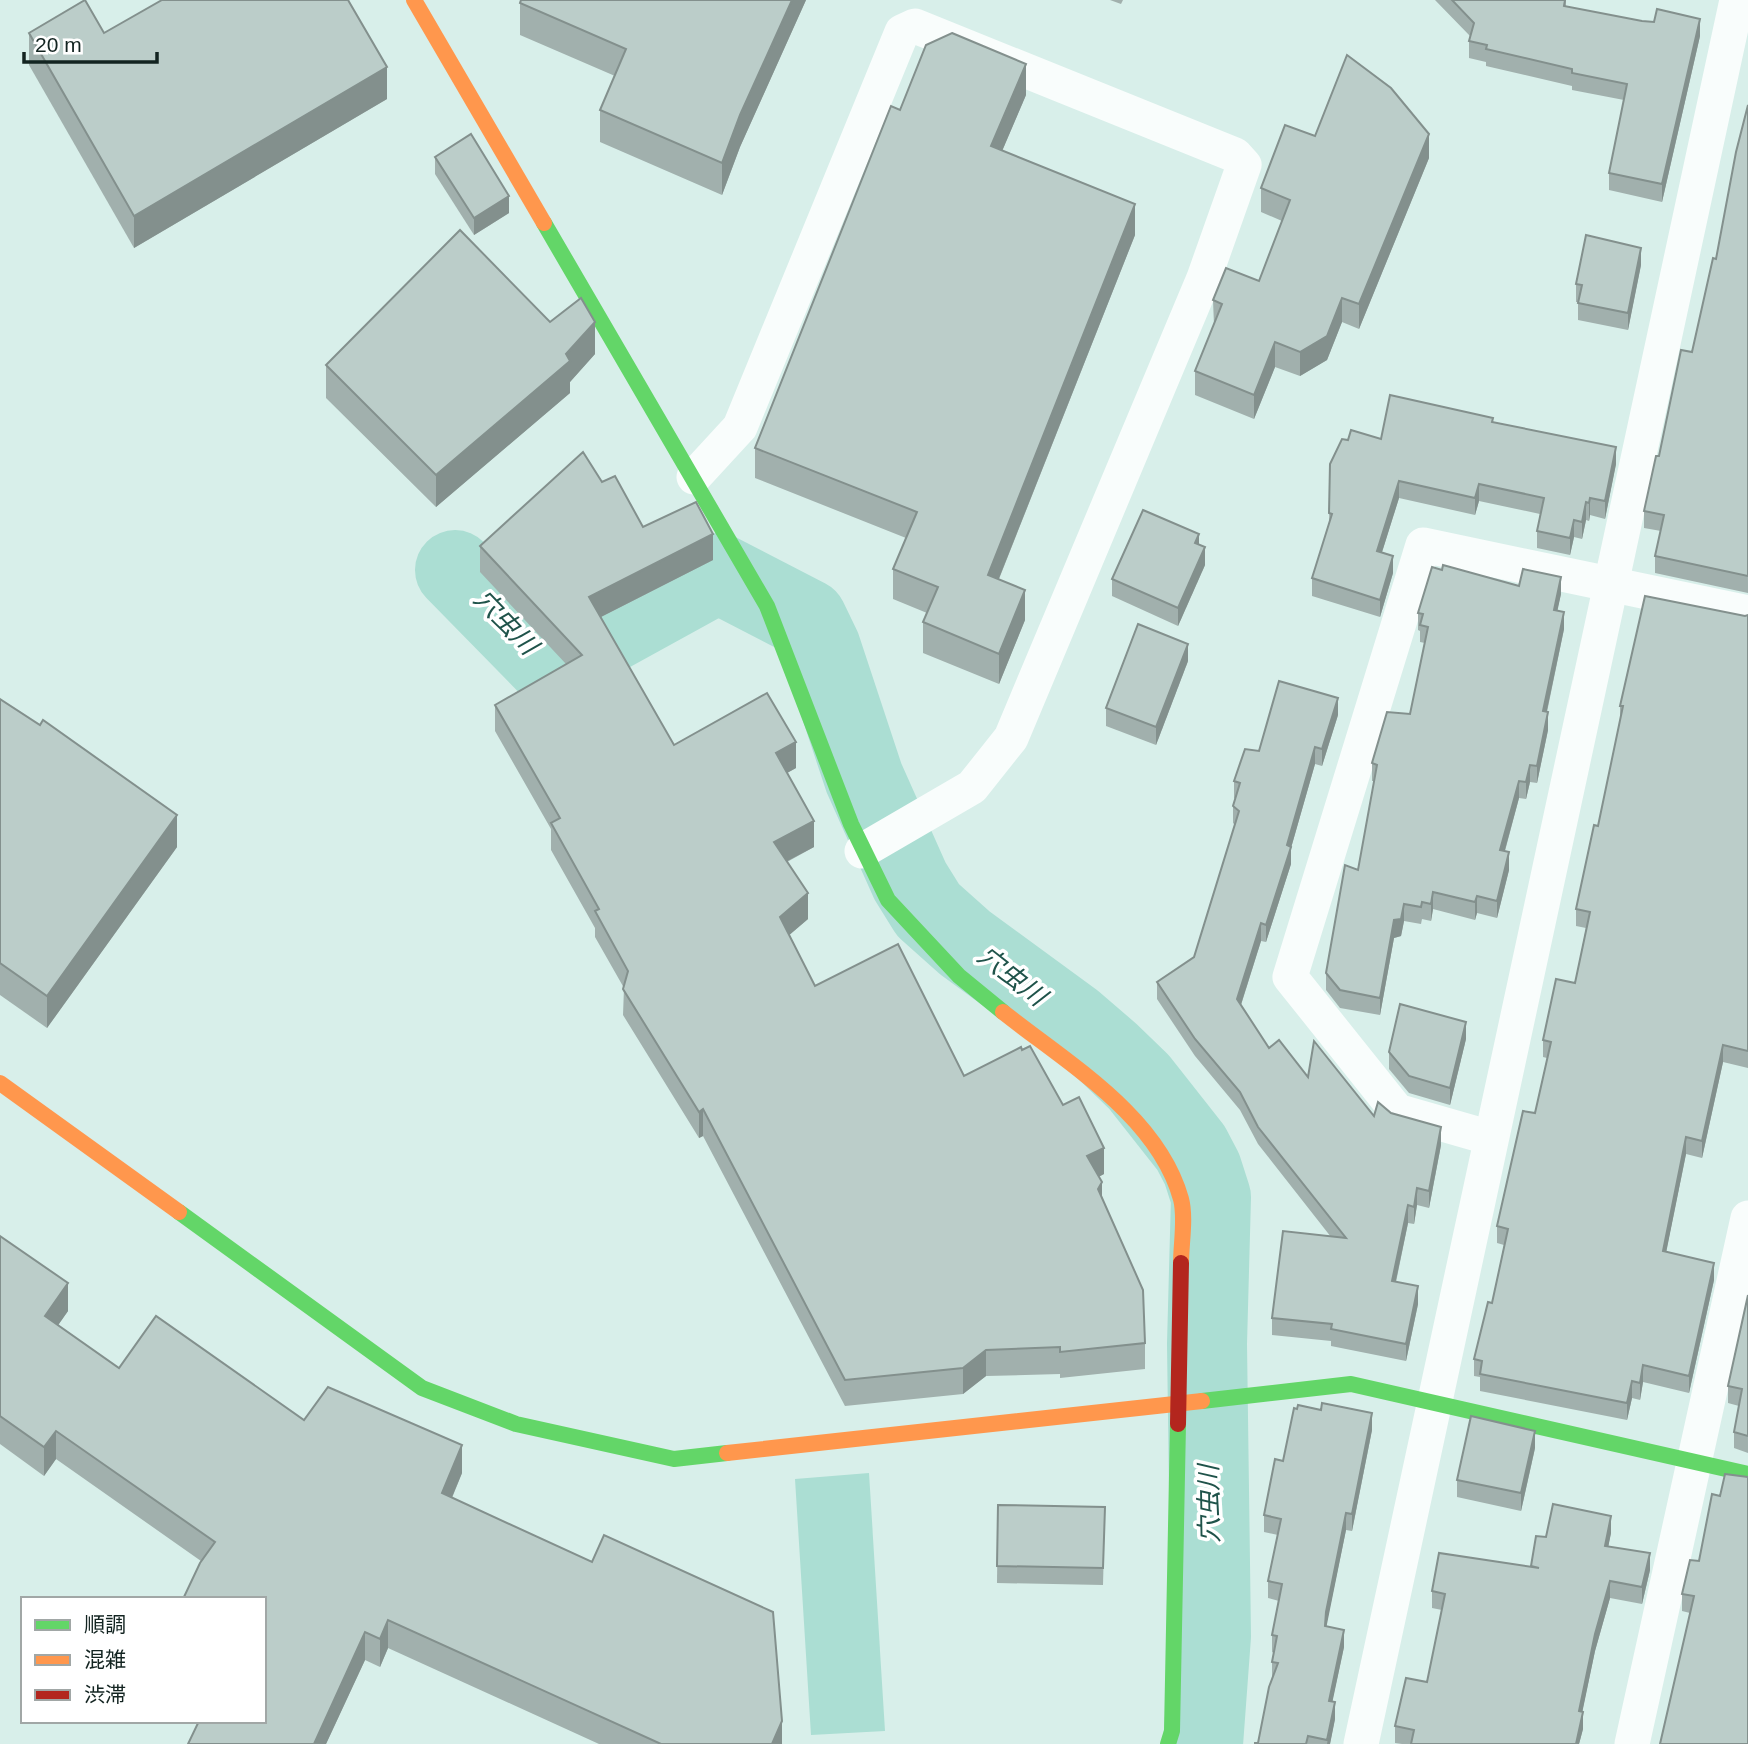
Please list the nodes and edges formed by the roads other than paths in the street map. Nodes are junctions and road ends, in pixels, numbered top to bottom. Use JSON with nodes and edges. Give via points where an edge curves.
{"nodes":[{"id":1,"x":414,"y":0,"type":"edge"},
{"id":2,"x":1735,"y":0,"type":"edge"},
{"id":3,"x":694,"y":477,"type":"junction"},
{"id":4,"x":1611,"y":584,"type":"junction"},
{"id":5,"x":1748,"y":613,"type":"edge"},
{"id":6,"x":862,"y":851,"type":"junction"},
{"id":7,"x":0,"y":1083,"type":"edge"},
{"id":8,"x":1491,"y":1138,"type":"junction"},
{"id":9,"x":1748,"y":1218,"type":"edge"},
{"id":10,"x":1434,"y":1402,"type":"junction"},
{"id":11,"x":1177,"y":1403,"type":"junction"},
{"id":12,"x":1694,"y":1464,"type":"junction"},
{"id":13,"x":1748,"y":1474,"type":"edge"},
{"id":14,"x":1168,"y":1744,"type":"edge"},
{"id":15,"x":1361,"y":1744,"type":"edge"},
{"id":16,"x":1632,"y":1744,"type":"edge"}],
"edges":[{"from":1,"to":3,"type":"street"},
{"from":2,"to":4,"type":"street"},
{"from":3,"to":6,"type":"street","via":[[767,606]]},
{"from":3,"to":6,"type":"street","via":[[740,427],[902,32],[915,26],[1235,155],[1244,165],[1204,278],[1011,738],[972,787]]},
{"from":4,"to":5,"type":"street"},
{"from":4,"to":8,"type":"street"},
{"from":4,"to":8,"type":"street","via":[[1423,545],[1290,976],[1397,1111]]},
{"from":6,"to":11,"type":"street","via":[[888,900],[951,968],[1109,1097],[1167,1161],[1182,1202]]},
{"from":7,"to":11,"type":"street","via":[[422,1388],[516,1424],[674,1459]]},
{"from":8,"to":10,"type":"street"},
{"from":9,"to":12,"type":"street"},
{"from":10,"to":11,"type":"street","via":[[1352,1384]]},
{"from":10,"to":12,"type":"street"},
{"from":10,"to":15,"type":"street"},
{"from":11,"to":14,"type":"street","via":[[1177,1577]]},
{"from":12,"to":13,"type":"street"},
{"from":12,"to":16,"type":"street"}]}
